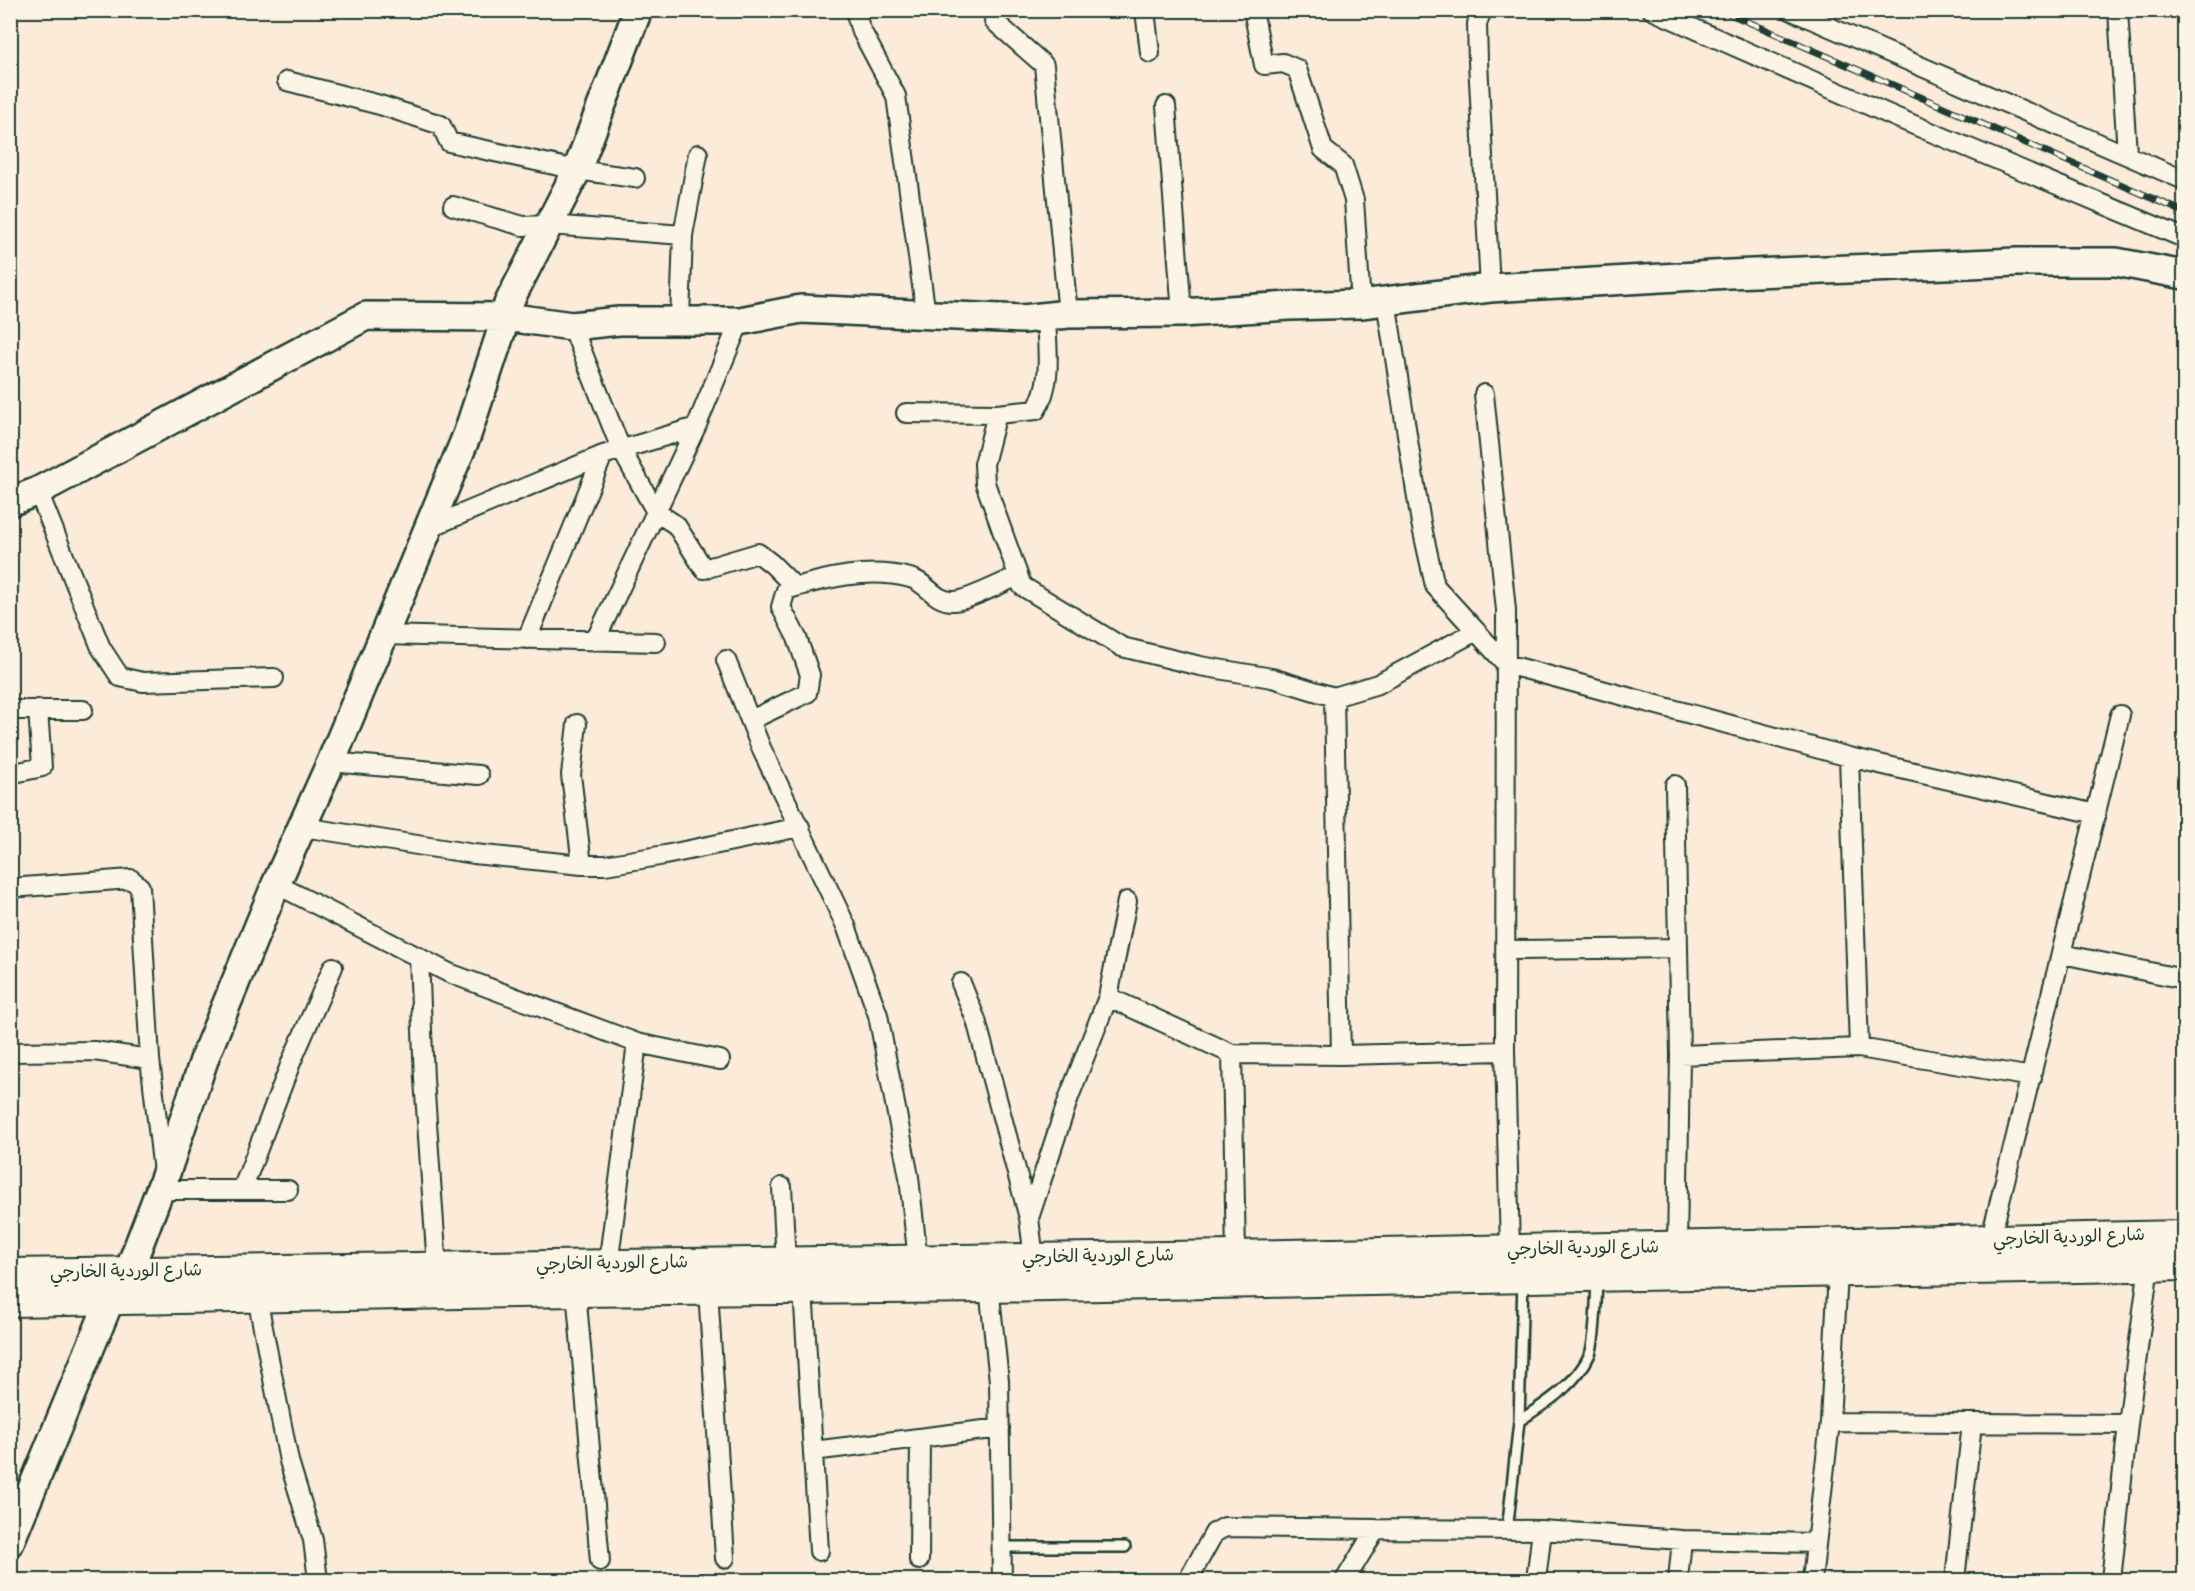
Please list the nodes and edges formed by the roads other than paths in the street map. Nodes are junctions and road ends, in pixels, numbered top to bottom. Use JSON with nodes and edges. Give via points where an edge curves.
{"nodes":[{"id":1,"x":638,"y":10,"type":"edge"},
{"id":2,"x":855,"y":10,"type":"edge"},
{"id":3,"x":1145,"y":10,"type":"edge"},
{"id":4,"x":1253,"y":10,"type":"edge"},
{"id":5,"x":1482,"y":10,"type":"edge"},
{"id":6,"x":1652,"y":10,"type":"edge"},
{"id":7,"x":1790,"y":10,"type":"edge"},
{"id":8,"x":2118,"y":10,"type":"edge"},
{"id":9,"x":994,"y":21,"type":"dead end"},
{"id":10,"x":1150,"y":53,"type":"dead end"},
{"id":11,"x":287,"y":81,"type":"dead end"},
{"id":12,"x":1166,"y":106,"type":"dead end"},
{"id":13,"x":698,"y":154,"type":"dead end"},
{"id":14,"x":2127,"y":154,"type":"junction"},
{"id":15,"x":577,"y":170,"type":"junction"},
{"id":16,"x":636,"y":178,"type":"dead end"},
{"id":17,"x":2184,"y":180,"type":"edge"},
{"id":18,"x":453,"y":206,"type":"dead end"},
{"id":19,"x":549,"y":225,"type":"junction"},
{"id":20,"x":683,"y":235,"type":"junction"},
{"id":21,"x":2184,"y":238,"type":"edge"},
{"id":22,"x":2184,"y":275,"type":"edge"},
{"id":23,"x":1490,"y":288,"type":"junction"},
{"id":24,"x":1374,"y":302,"type":"junction"},
{"id":25,"x":1182,"y":314,"type":"junction"},
{"id":26,"x":926,"y":315,"type":"junction"},
{"id":27,"x":1057,"y":316,"type":"junction"},
{"id":28,"x":506,"y":317,"type":"junction"},
{"id":29,"x":680,"y":319,"type":"junction"},
{"id":30,"x":740,"y":321,"type":"junction"},
{"id":31,"x":572,"y":326,"type":"junction"},
{"id":32,"x":1484,"y":394,"type":"dead end"},
{"id":33,"x":906,"y":413,"type":"dead end"},
{"id":34,"x":998,"y":414,"type":"junction"},
{"id":35,"x":696,"y":427,"type":"junction"},
{"id":36,"x":621,"y":449,"type":"junction"},
{"id":37,"x":603,"y":455,"type":"junction"},
{"id":38,"x":38,"y":491,"type":"junction"},
{"id":39,"x":10,"y":501,"type":"edge"},
{"id":40,"x":656,"y":512,"type":"junction"},
{"id":41,"x":428,"y":528,"type":"junction"},
{"id":42,"x":1018,"y":576,"type":"junction"},
{"id":43,"x":795,"y":587,"type":"junction"},
{"id":44,"x":1476,"y":631,"type":"junction"},
{"id":45,"x":384,"y":635,"type":"junction"},
{"id":46,"x":527,"y":639,"type":"junction"},
{"id":47,"x":596,"y":641,"type":"junction"},
{"id":48,"x":656,"y":642,"type":"dead end"},
{"id":49,"x":726,"y":660,"type":"dead end"},
{"id":50,"x":1506,"y":664,"type":"junction"},
{"id":51,"x":274,"y":678,"type":"dead end"},
{"id":52,"x":1334,"y":697,"type":"junction"},
{"id":53,"x":38,"y":709,"type":"junction"},
{"id":54,"x":10,"y":710,"type":"edge"},
{"id":55,"x":84,"y":710,"type":"dead end"},
{"id":56,"x":2120,"y":715,"type":"dead end"},
{"id":57,"x":751,"y":720,"type":"junction"},
{"id":58,"x":577,"y":723,"type":"dead end"},
{"id":59,"x":1849,"y":758,"type":"junction"},
{"id":60,"x":331,"y":762,"type":"junction"},
{"id":61,"x":10,"y":774,"type":"edge"},
{"id":62,"x":479,"y":775,"type":"dead end"},
{"id":63,"x":1675,"y":785,"type":"dead end"},
{"id":64,"x":2096,"y":814,"type":"junction"},
{"id":65,"x":303,"y":826,"type":"junction"},
{"id":66,"x":800,"y":827,"type":"junction"},
{"id":67,"x":582,"y":865,"type":"junction"},
{"id":68,"x":276,"y":884,"type":"junction"},
{"id":69,"x":10,"y":888,"type":"edge"},
{"id":70,"x":1127,"y":901,"type":"dead end"},
{"id":71,"x":1678,"y":948,"type":"junction"},
{"id":72,"x":1507,"y":950,"type":"junction"},
{"id":73,"x":2062,"y":954,"type":"junction"},
{"id":74,"x":419,"y":957,"type":"junction"},
{"id":75,"x":333,"y":967,"type":"dead end"},
{"id":76,"x":2184,"y":979,"type":"edge"},
{"id":77,"x":961,"y":983,"type":"dead end"},
{"id":78,"x":1108,"y":997,"type":"junction"},
{"id":79,"x":637,"y":1042,"type":"junction"},
{"id":80,"x":1859,"y":1048,"type":"junction"},
{"id":81,"x":1506,"y":1051,"type":"junction"},
{"id":82,"x":10,"y":1052,"type":"edge"},
{"id":83,"x":1232,"y":1054,"type":"junction"},
{"id":84,"x":1680,"y":1054,"type":"junction"},
{"id":85,"x":1341,"y":1055,"type":"junction"},
{"id":86,"x":150,"y":1059,"type":"junction"},
{"id":87,"x":720,"y":1060,"type":"dead end"},
{"id":88,"x":2032,"y":1077,"type":"junction"},
{"id":89,"x":162,"y":1185,"type":"junction"},
{"id":90,"x":782,"y":1187,"type":"dead end"},
{"id":91,"x":242,"y":1190,"type":"junction"},
{"id":92,"x":288,"y":1190,"type":"dead end"},
{"id":93,"x":1029,"y":1218,"type":"junction"},
{"id":94,"x":2184,"y":1236,"type":"edge"},
{"id":95,"x":1990,"y":1241,"type":"junction"},
{"id":96,"x":1677,"y":1248,"type":"junction"},
{"id":97,"x":1510,"y":1251,"type":"junction"},
{"id":98,"x":1236,"y":1256,"type":"junction"},
{"id":99,"x":1034,"y":1259,"type":"junction"},
{"id":100,"x":918,"y":1261,"type":"junction"},
{"id":101,"x":786,"y":1263,"type":"junction"},
{"id":102,"x":608,"y":1265,"type":"junction"},
{"id":103,"x":2149,"y":1265,"type":"junction"},
{"id":104,"x":2184,"y":1265,"type":"edge"},
{"id":105,"x":1457,"y":1266,"type":"junction"},
{"id":106,"x":437,"y":1267,"type":"junction"},
{"id":107,"x":1344,"y":1268,"type":"junction"},
{"id":108,"x":1838,"y":1272,"type":"junction"},
{"id":109,"x":128,"y":1273,"type":"junction"},
{"id":110,"x":10,"y":1274,"type":"edge"},
{"id":111,"x":1598,"y":1276,"type":"junction"},
{"id":112,"x":1523,"y":1278,"type":"junction"},
{"id":113,"x":989,"y":1287,"type":"junction"},
{"id":114,"x":803,"y":1289,"type":"junction"},
{"id":115,"x":708,"y":1290,"type":"junction"},
{"id":116,"x":576,"y":1291,"type":"junction"},
{"id":117,"x":256,"y":1297,"type":"junction"},
{"id":118,"x":110,"y":1300,"type":"junction"},
{"id":119,"x":10,"y":1301,"type":"edge"},
{"id":120,"x":1519,"y":1421,"type":"junction"},
{"id":121,"x":1830,"y":1422,"type":"junction"},
{"id":122,"x":1972,"y":1423,"type":"junction"},
{"id":123,"x":2128,"y":1424,"type":"junction"},
{"id":124,"x":1000,"y":1428,"type":"junction"},
{"id":125,"x":920,"y":1438,"type":"junction"},
{"id":126,"x":813,"y":1451,"type":"junction"},
{"id":127,"x":1376,"y":1529,"type":"junction"},
{"id":128,"x":1542,"y":1530,"type":"junction"},
{"id":129,"x":1507,"y":1532,"type":"junction"},
{"id":130,"x":1682,"y":1540,"type":"junction"},
{"id":131,"x":10,"y":1542,"type":"edge"},
{"id":132,"x":1816,"y":1543,"type":"junction"},
{"id":133,"x":1002,"y":1547,"type":"junction"},
{"id":134,"x":1125,"y":1547,"type":"dead end"},
{"id":135,"x":819,"y":1551,"type":"dead end"},
{"id":136,"x":725,"y":1558,"type":"dead end"},
{"id":137,"x":920,"y":1560,"type":"dead end"},
{"id":138,"x":600,"y":1561,"type":"dead end"},
{"id":139,"x":318,"y":1581,"type":"edge"},
{"id":140,"x":1002,"y":1581,"type":"edge"},
{"id":141,"x":1188,"y":1581,"type":"edge"},
{"id":142,"x":1345,"y":1581,"type":"edge"},
{"id":143,"x":1536,"y":1581,"type":"edge"},
{"id":144,"x":1678,"y":1581,"type":"edge"},
{"id":145,"x":1812,"y":1581,"type":"edge"},
{"id":146,"x":1955,"y":1581,"type":"edge"},
{"id":147,"x":2111,"y":1581,"type":"edge"}],
"edges":[{"from":1,"to":15,"type":"street"},
{"from":2,"to":26,"type":"street","via":[[860,28],[896,96]]},
{"from":3,"to":10,"type":"street"},
{"from":4,"to":24,"type":"street","via":[[1264,65],[1283,63],[1297,69],[1323,149],[1343,165],[1354,200]]},
{"from":5,"to":23,"type":"street","via":[[1478,62]]},
{"from":6,"to":21,"type":"street"},
{"from":7,"to":14,"type":"street"},
{"from":8,"to":14,"type":"street"},
{"from":9,"to":27,"type":"street","via":[[1044,65]]},
{"from":11,"to":15,"type":"street","via":[[441,125],[449,142]]},
{"from":12,"to":25,"type":"street"},
{"from":13,"to":20,"type":"street"},
{"from":14,"to":17,"type":"street"},
{"from":15,"to":16,"type":"street"},
{"from":15,"to":19,"type":"street"},
{"from":18,"to":19,"type":"street","via":[[524,226]]},
{"from":19,"to":20,"type":"street"},
{"from":19,"to":28,"type":"street","via":[[508,304]]},
{"from":20,"to":29,"type":"street"},
{"from":22,"to":23,"type":"street","via":[[2116,262],[2073,260]]},
{"from":23,"to":24,"type":"street"},
{"from":24,"to":25,"type":"street"},
{"from":24,"to":44,"type":"street","via":[[1436,586]]},
{"from":25,"to":27,"type":"street"},
{"from":26,"to":27,"type":"street"},
{"from":26,"to":30,"type":"street","via":[[801,309]]},
{"from":27,"to":34,"type":"street","via":[[1044,397],[1036,410]]},
{"from":28,"to":31,"type":"street"},
{"from":28,"to":38,"type":"street","via":[[366,316]]},
{"from":28,"to":41,"type":"street","via":[[467,435]]},
{"from":29,"to":30,"type":"street"},
{"from":29,"to":31,"type":"street"},
{"from":30,"to":35,"type":"street"},
{"from":31,"to":36,"type":"street"},
{"from":32,"to":50,"type":"street","via":[[1506,610]]},
{"from":33,"to":34,"type":"street"},
{"from":34,"to":42,"type":"street","via":[[984,464],[985,483]]},
{"from":35,"to":36,"type":"street"},
{"from":35,"to":40,"type":"street"},
{"from":36,"to":37,"type":"street"},
{"from":36,"to":40,"type":"street"},
{"from":37,"to":41,"type":"street"},
{"from":37,"to":46,"type":"street"},
{"from":38,"to":39,"type":"street"},
{"from":38,"to":51,"type":"street","via":[[101,648],[120,677],[143,682]]},
{"from":40,"to":43,"type":"street","via":[[676,525],[704,569],[758,553]]},
{"from":40,"to":47,"type":"street"},
{"from":41,"to":45,"type":"street"},
{"from":42,"to":43,"type":"street","via":[[955,602],[939,599],[912,578],[891,575],[828,577]]},
{"from":42,"to":52,"type":"street","via":[[1022,586],[1122,647],[1272,678]]},
{"from":43,"to":57,"type":"street","via":[[786,590],[781,607],[810,675],[807,693]]},
{"from":44,"to":50,"type":"street"},
{"from":44,"to":52,"type":"street","via":[[1378,684]]},
{"from":45,"to":46,"type":"street"},
{"from":45,"to":60,"type":"street"},
{"from":46,"to":47,"type":"street"},
{"from":47,"to":48,"type":"street"},
{"from":49,"to":57,"type":"street"},
{"from":50,"to":59,"type":"street"},
{"from":50,"to":72,"type":"street"},
{"from":52,"to":85,"type":"street"},
{"from":53,"to":54,"type":"street"},
{"from":53,"to":55,"type":"street"},
{"from":53,"to":61,"type":"street","via":[[42,767]]},
{"from":56,"to":64,"type":"street"},
{"from":57,"to":66,"type":"street"},
{"from":58,"to":67,"type":"street","via":[[571,775]]},
{"from":59,"to":64,"type":"street"},
{"from":59,"to":80,"type":"street"},
{"from":60,"to":62,"type":"street"},
{"from":60,"to":65,"type":"street"},
{"from":63,"to":71,"type":"street"},
{"from":64,"to":73,"type":"street"},
{"from":65,"to":67,"type":"street","via":[[474,854]]},
{"from":65,"to":68,"type":"street"},
{"from":66,"to":67,"type":"street","via":[[665,855]]},
{"from":66,"to":100,"type":"street","via":[[846,926],[878,1015],[909,1177]]},
{"from":68,"to":74,"type":"street"},
{"from":68,"to":89,"type":"street","via":[[206,1054]]},
{"from":69,"to":86,"type":"street","via":[[131,879],[137,882]]},
{"from":70,"to":78,"type":"street"},
{"from":71,"to":72,"type":"street"},
{"from":71,"to":84,"type":"street"},
{"from":72,"to":81,"type":"street"},
{"from":73,"to":76,"type":"street"},
{"from":73,"to":88,"type":"street"},
{"from":74,"to":79,"type":"street","via":[[449,973]]},
{"from":74,"to":106,"type":"street"},
{"from":75,"to":91,"type":"street"},
{"from":77,"to":93,"type":"street","via":[[976,1020]]},
{"from":78,"to":83,"type":"street"},
{"from":78,"to":93,"type":"street","via":[[1069,1097]]},
{"from":79,"to":87,"type":"street"},
{"from":79,"to":102,"type":"street"},
{"from":80,"to":84,"type":"street"},
{"from":80,"to":88,"type":"street"},
{"from":81,"to":85,"type":"street"},
{"from":81,"to":97,"type":"street"},
{"from":82,"to":86,"type":"street","via":[[94,1051]]},
{"from":83,"to":85,"type":"street"},
{"from":83,"to":98,"type":"street"},
{"from":84,"to":96,"type":"street"},
{"from":86,"to":89,"type":"street"},
{"from":88,"to":95,"type":"street"},
{"from":89,"to":91,"type":"street"},
{"from":89,"to":109,"type":"street"},
{"from":90,"to":101,"type":"street"},
{"from":91,"to":92,"type":"street"},
{"from":93,"to":99,"type":"street"},
{"from":94,"to":95,"type":"main road","name":"شارع الوردية الخارجي"},
{"from":95,"to":96,"type":"main road","name":"شارع الوردية الخارجي"},
{"from":96,"to":97,"type":"main road","name":"شارع الوردية الخارجي"},
{"from":97,"to":105,"type":"main road","name":"شارع الوردية الخارجي"},
{"from":98,"to":99,"type":"main road","name":"شارع الوردية الخارجي"},
{"from":98,"to":107,"type":"main road","name":"شارع الوردية الخارجي"},
{"from":99,"to":100,"type":"main road","name":"شارع الوردية الخارجي"},
{"from":100,"to":101,"type":"main road","name":"شارع الوردية الخارجي"},
{"from":101,"to":102,"type":"main road","name":"شارع الوردية الخارجي"},
{"from":102,"to":106,"type":"main road","name":"شارع الوردية الخارجي"},
{"from":103,"to":104,"type":"main road","name":"شارع الوردية الخارجي"},
{"from":103,"to":108,"type":"main road","name":"شارع الوردية الخارجي"},
{"from":103,"to":123,"type":"street"},
{"from":105,"to":107,"type":"main road","name":"شارع الوردية الخارجي"},
{"from":105,"to":112,"type":"main road","name":"شارع الوردية الخارجي"},
{"from":106,"to":109,"type":"main road","name":"شارع الوردية الخارجي"},
{"from":107,"to":113,"type":"main road","name":"شارع الوردية الخارجي"},
{"from":108,"to":111,"type":"main road","name":"شارع الوردية الخارجي"},
{"from":108,"to":121,"type":"street"},
{"from":109,"to":110,"type":"main road","name":"شارع الوردية الخارجي"},
{"from":111,"to":112,"type":"main road","name":"شارع الوردية الخارجي"},
{"from":111,"to":120,"type":"lane","via":[[1591,1352],[1557,1396]]},
{"from":112,"to":120,"type":"lane"},
{"from":113,"to":114,"type":"main road","name":"شارع الوردية الخارجي"},
{"from":113,"to":124,"type":"street"},
{"from":114,"to":115,"type":"main road","name":"شارع الوردية الخارجي"},
{"from":114,"to":126,"type":"street"},
{"from":115,"to":116,"type":"main road","name":"شارع الوردية الخارجي"},
{"from":115,"to":136,"type":"street"},
{"from":116,"to":117,"type":"main road","name":"شارع الوردية الخارجي"},
{"from":116,"to":138,"type":"street"},
{"from":117,"to":118,"type":"main road","name":"شارع الوردية الخارجي"},
{"from":117,"to":139,"type":"street","via":[[289,1461],[313,1540]]},
{"from":118,"to":119,"type":"main road","name":"شارع الوردية الخارجي"},
{"from":118,"to":131,"type":"street"},
{"from":120,"to":129,"type":"lane"},
{"from":121,"to":122,"type":"street"},
{"from":121,"to":132,"type":"street"},
{"from":122,"to":123,"type":"street"},
{"from":122,"to":146,"type":"street"},
{"from":123,"to":147,"type":"street"},
{"from":124,"to":125,"type":"street"},
{"from":124,"to":133,"type":"street"},
{"from":125,"to":126,"type":"street"},
{"from":125,"to":137,"type":"street"},
{"from":126,"to":135,"type":"street"},
{"from":127,"to":129,"type":"street"},
{"from":127,"to":141,"type":"street","via":[[1225,1527],[1214,1533]]},
{"from":127,"to":142,"type":"street"},
{"from":128,"to":129,"type":"street"},
{"from":128,"to":130,"type":"street"},
{"from":128,"to":143,"type":"street"},
{"from":130,"to":132,"type":"street"},
{"from":130,"to":144,"type":"street"},
{"from":132,"to":145,"type":"street"},
{"from":133,"to":134,"type":"lane"},
{"from":133,"to":140,"type":"street"}]}
